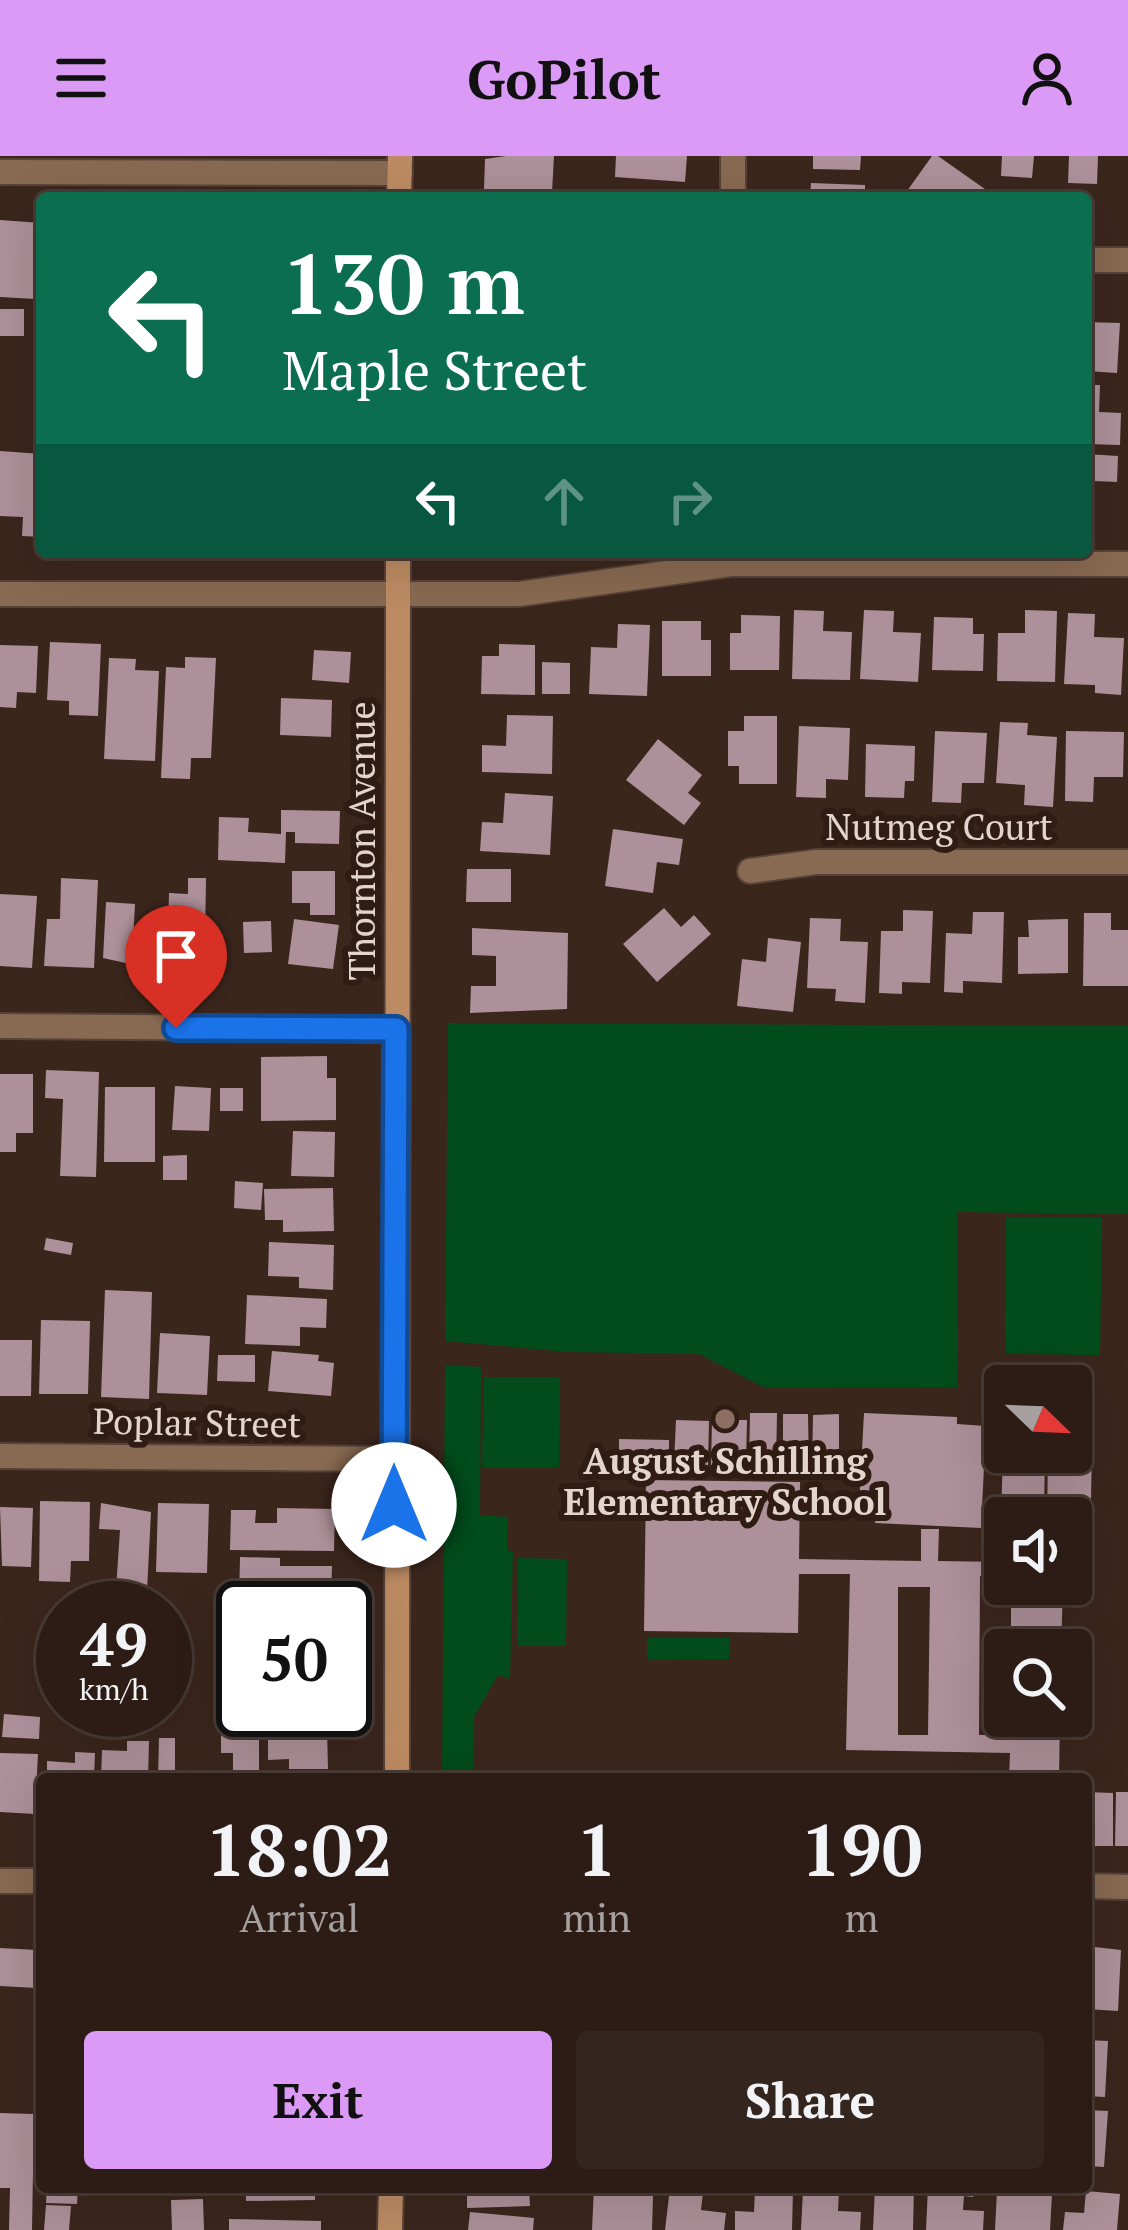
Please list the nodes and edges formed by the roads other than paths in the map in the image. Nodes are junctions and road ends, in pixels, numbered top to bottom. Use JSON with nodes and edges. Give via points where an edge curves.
{"nodes":[{"id":1,"x":733,"y":156,"type":"edge"},
{"id":2,"x":0,"y":172,"type":"edge"},
{"id":3,"x":400,"y":176,"type":"edge"},
{"id":4,"x":733,"y":192,"type":"edge"},
{"id":5,"x":1092,"y":260,"type":"edge"},
{"id":6,"x":1128,"y":260,"type":"edge"},
{"id":7,"x":398,"y":558,"type":"edge"},
{"id":8,"x":731,"y":558,"type":"edge"},
{"id":9,"x":1128,"y":564,"type":"edge"},
{"id":10,"x":0,"y":594,"type":"edge"},
{"id":11,"x":398,"y":595,"type":"junction"},
{"id":12,"x":1128,"y":862,"type":"edge"},
{"id":13,"x":750,"y":871,"type":"dead end"},
{"id":14,"x":0,"y":1027,"type":"edge"},
{"id":15,"x":396,"y":1029,"type":"junction"},
{"id":16,"x":0,"y":1456,"type":"edge"},
{"id":17,"x":393,"y":1460,"type":"junction"},
{"id":18,"x":397,"y":1773,"type":"edge"},
{"id":19,"x":0,"y":1881,"type":"edge"},
{"id":20,"x":36,"y":1881,"type":"edge"},
{"id":21,"x":1092,"y":1886,"type":"edge"},
{"id":22,"x":1128,"y":1887,"type":"edge"},
{"id":23,"x":391,"y":2193,"type":"edge"},
{"id":24,"x":390,"y":2230,"type":"edge"}],
"edges":[{"from":1,"to":4,"type":"street"},
{"from":2,"to":3,"type":"street"},
{"from":5,"to":6,"type":"street"},
{"from":7,"to":11,"type":"main road","name":"Thornton Avenue"},
{"from":8,"to":9,"type":"street"},
{"from":8,"to":11,"type":"street","via":[[519,594]]},
{"from":10,"to":11,"type":"street"},
{"from":11,"to":15,"type":"main road","name":"Thornton Avenue"},
{"from":12,"to":13,"type":"street","name":"Nutmeg Court","via":[[816,862]]},
{"from":14,"to":15,"type":"street"},
{"from":15,"to":17,"type":"main road","name":"Thornton Avenue"},
{"from":16,"to":17,"type":"street","name":"Poplar Street"},
{"from":17,"to":18,"type":"main road","name":"Thornton Avenue"},
{"from":19,"to":20,"type":"street"},
{"from":21,"to":22,"type":"street"},
{"from":23,"to":24,"type":"main road"}]}
